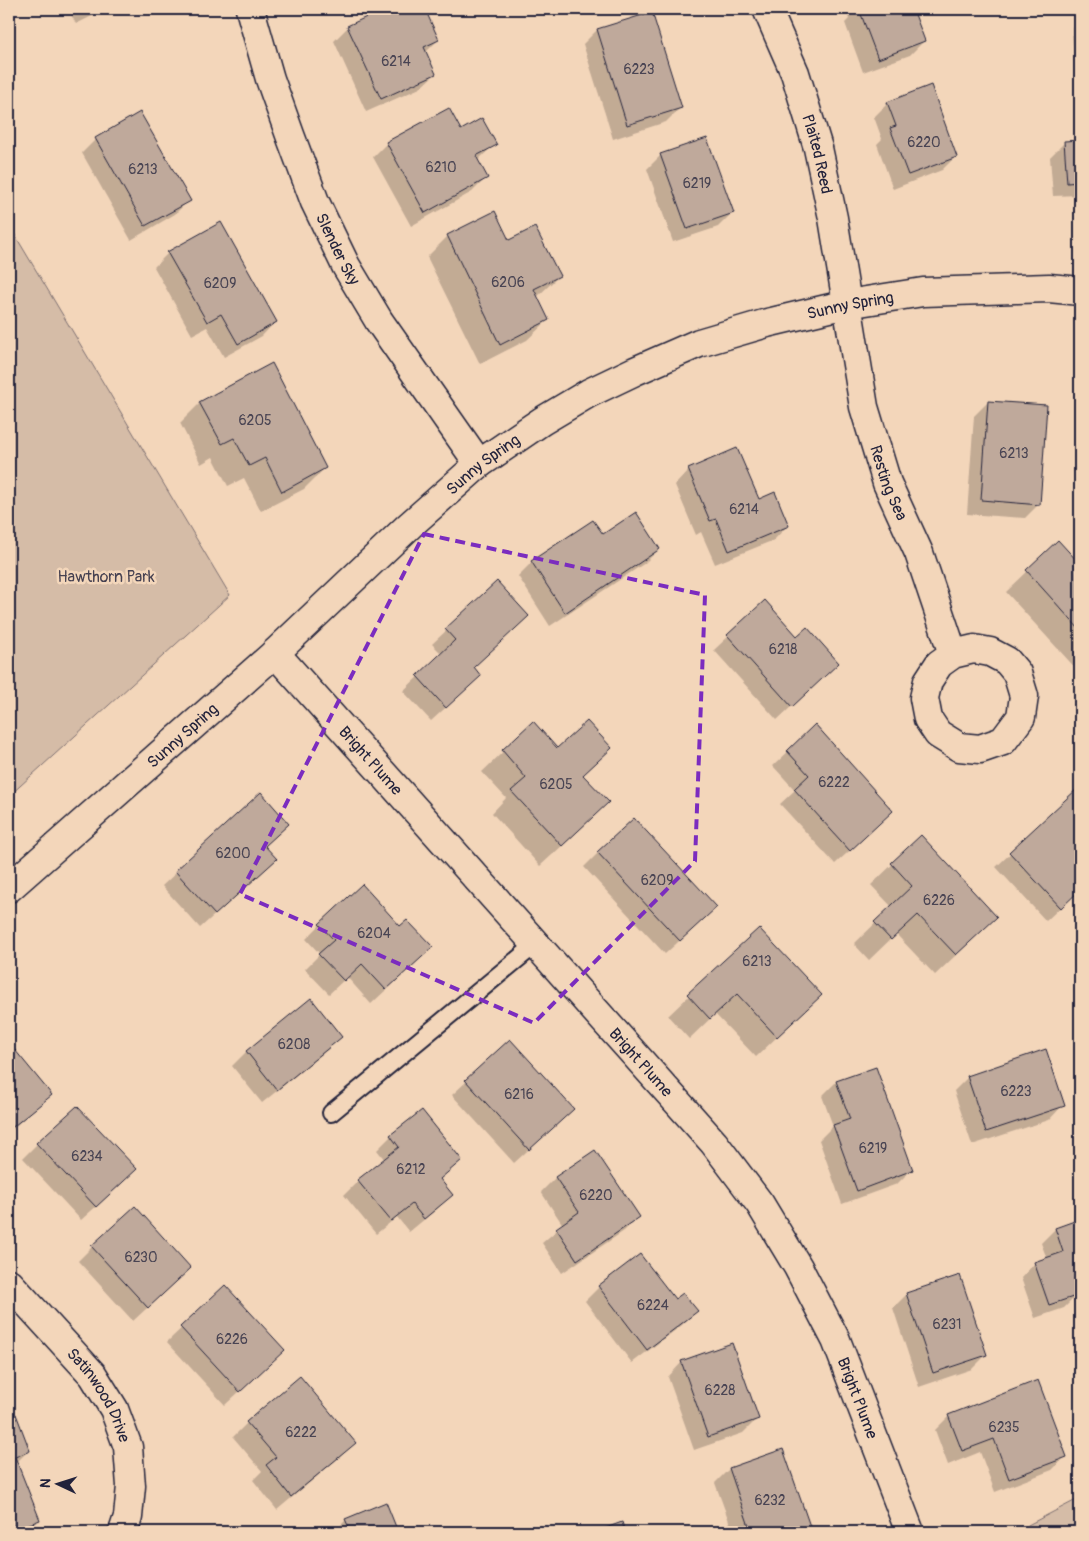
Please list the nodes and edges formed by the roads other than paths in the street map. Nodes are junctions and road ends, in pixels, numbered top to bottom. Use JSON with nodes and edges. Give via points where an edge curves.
{"nodes":[{"id":1,"x":250,"y":9,"type":"edge"},
{"id":2,"x":767,"y":9,"type":"edge"},
{"id":3,"x":1080,"y":291,"type":"edge"},
{"id":4,"x":847,"y":304,"type":"junction"},
{"id":5,"x":478,"y":464,"type":"junction"},
{"id":6,"x":276,"y":653,"type":"junction"},
{"id":7,"x":954,"y":654,"type":"dead end"},
{"id":8,"x":9,"y":888,"type":"edge"},
{"id":9,"x":536,"y":944,"type":"junction"},
{"id":10,"x":331,"y":1113,"type":"dead end"},
{"id":11,"x":9,"y":1283,"type":"edge"},
{"id":12,"x":123,"y":1532,"type":"edge"},
{"id":13,"x":910,"y":1532,"type":"edge"}],
"edges":[{"from":1,"to":5,"type":"street","name":"Slender Sky","via":[[293,144],[315,202],[346,266],[379,321]]},
{"from":2,"to":4,"type":"street","name":"Plaited Reed","via":[[794,73],[818,148],[834,218]]},
{"from":3,"to":4,"type":"street","name":"Sunny Spring","via":[[1050,288],[923,292]]},
{"from":4,"to":5,"type":"street","name":"Sunny Spring","via":[[700,343],[635,371],[589,393]]},
{"from":4,"to":7,"type":"street","name":"Resting Sea","via":[[864,407],[887,483],[919,553]]},
{"from":5,"to":6,"type":"street","name":"Sunny Spring"},
{"from":6,"to":8,"type":"street","name":"Sunny Spring"},
{"from":6,"to":9,"type":"street","name":"Bright Plume"},
{"from":9,"to":10,"type":"lane"},
{"from":9,"to":13,"type":"street","name":"Bright Plume","via":[[714,1142],[760,1204],[836,1340]]},
{"from":11,"to":12,"type":"street","name":"Satinwood Drive","via":[[92,1375],[114,1409],[128,1447],[131,1486]]}]}
